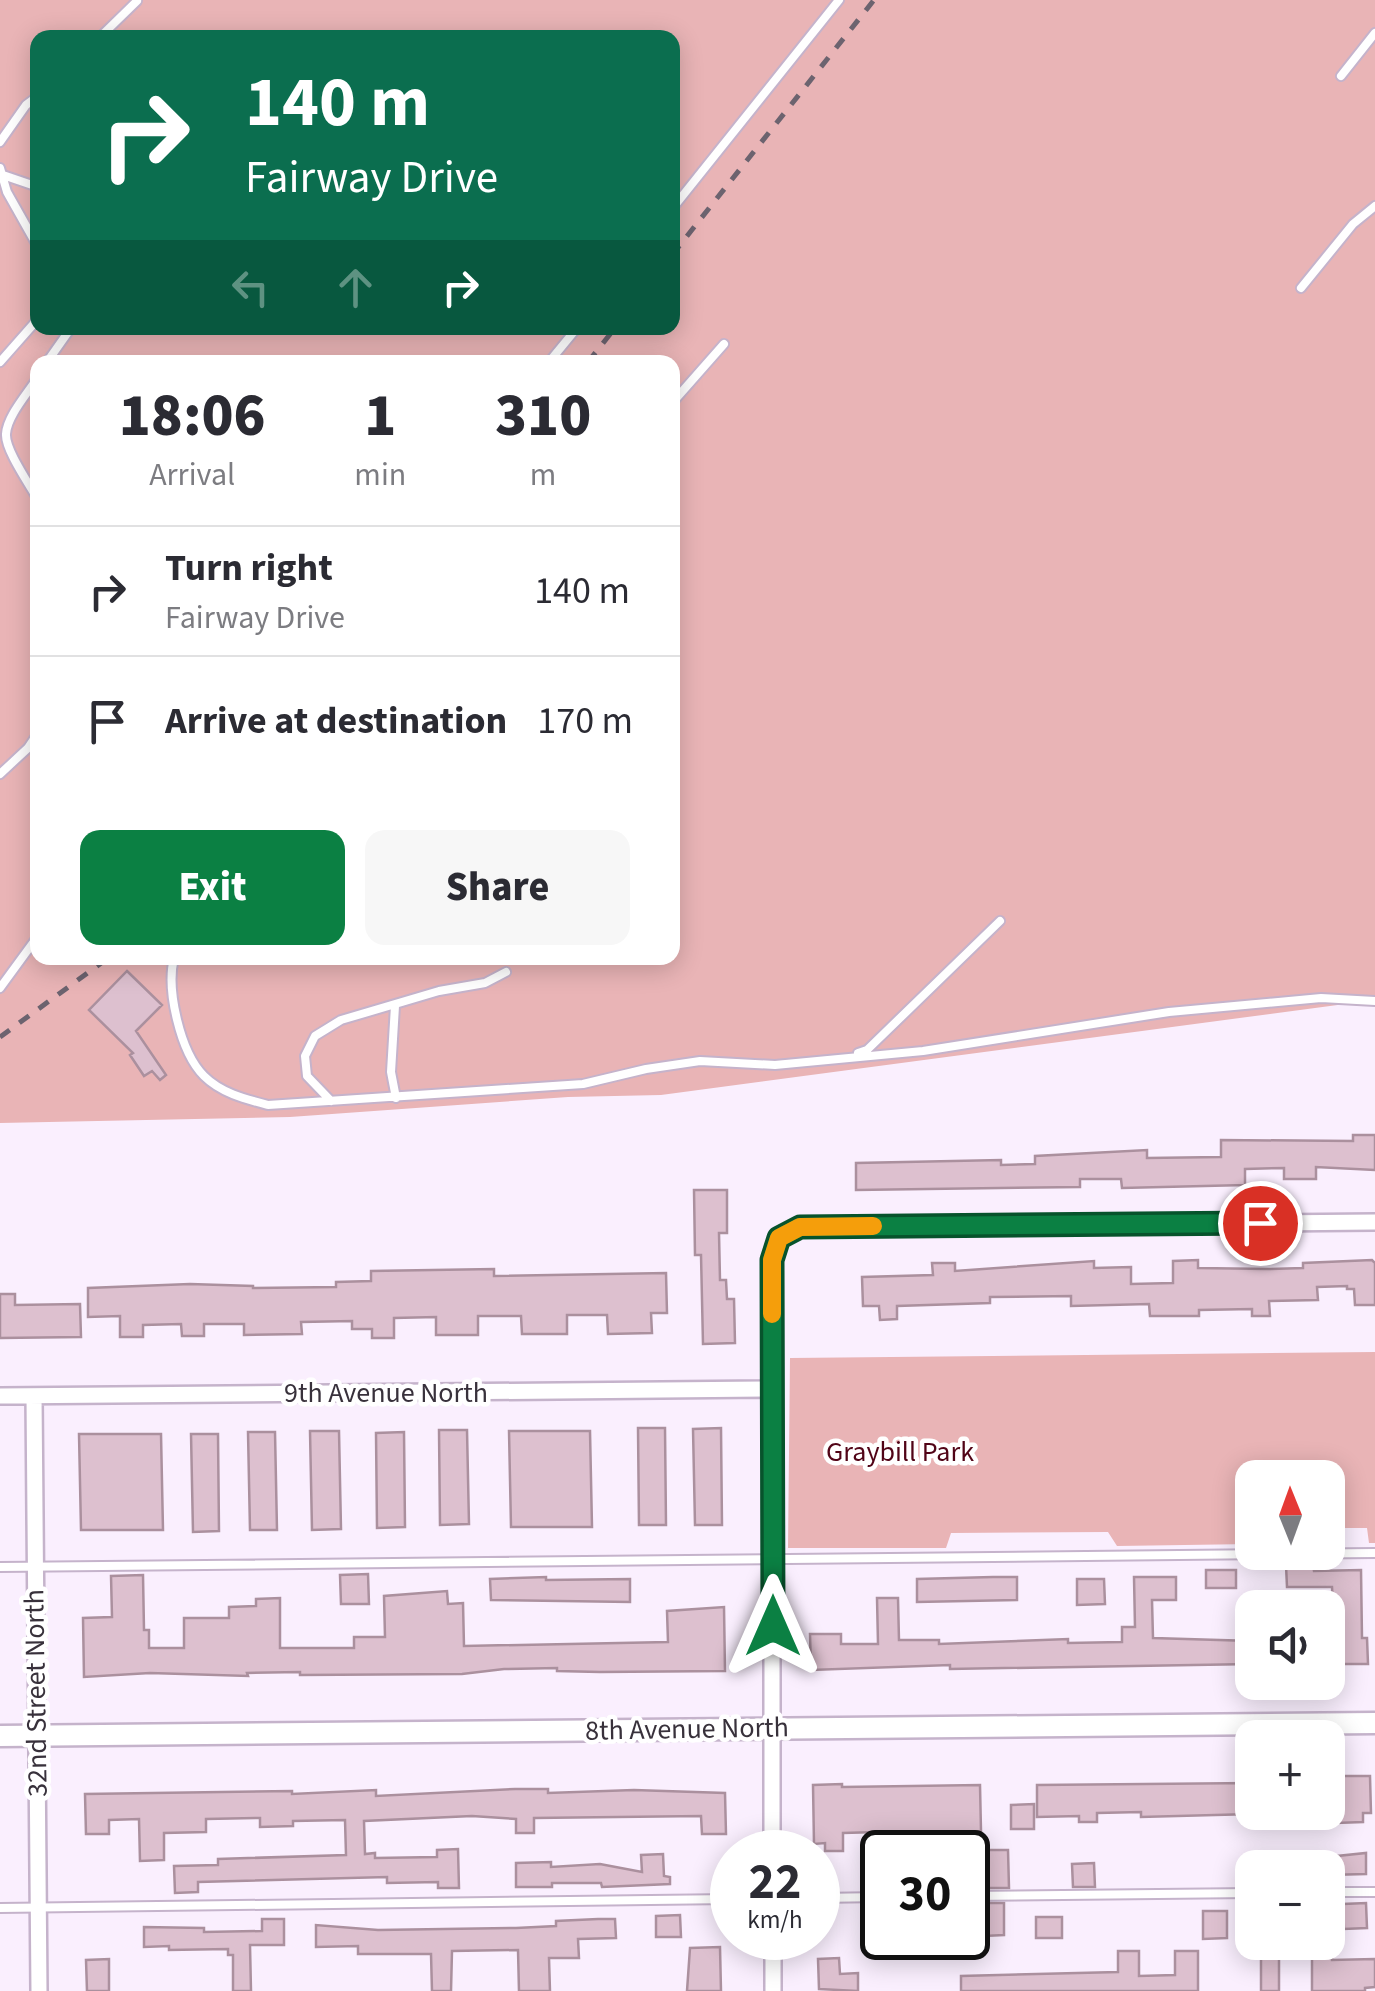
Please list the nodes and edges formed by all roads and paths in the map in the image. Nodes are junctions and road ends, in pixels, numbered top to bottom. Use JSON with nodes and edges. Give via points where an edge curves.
{"nodes":[{"id":1,"x":839,"y":0,"type":"edge"},
{"id":2,"x":137,"y":1,"type":"edge"},
{"id":3,"x":108,"y":30,"type":"edge"},
{"id":4,"x":1375,"y":33,"type":"edge"},
{"id":5,"x":1341,"y":76,"type":"dead end"},
{"id":6,"x":30,"y":102,"type":"edge"},
{"id":7,"x":0,"y":142,"type":"edge"},
{"id":8,"x":1,"y":172,"type":"edge"},
{"id":9,"x":30,"y":184,"type":"edge"},
{"id":10,"x":680,"y":199,"type":"edge"},
{"id":11,"x":1375,"y":206,"type":"edge"},
{"id":12,"x":30,"y":232,"type":"edge"},
{"id":13,"x":1301,"y":288,"type":"dead end"},
{"id":14,"x":30,"y":328,"type":"edge"},
{"id":15,"x":572,"y":335,"type":"edge"},
{"id":16,"x":724,"y":344,"type":"dead end"},
{"id":17,"x":555,"y":355,"type":"edge"},
{"id":18,"x":0,"y":362,"type":"edge"},
{"id":19,"x":30,"y":390,"type":"edge"},
{"id":20,"x":680,"y":394,"type":"edge"},
{"id":21,"x":30,"y":486,"type":"edge"},
{"id":22,"x":30,"y":745,"type":"edge"},
{"id":23,"x":0,"y":774,"type":"edge"},
{"id":24,"x":1000,"y":922,"type":"dead end"},
{"id":25,"x":30,"y":947,"type":"edge"},
{"id":26,"x":173,"y":965,"type":"edge"},
{"id":27,"x":506,"y":972,"type":"dead end"},
{"id":28,"x":0,"y":988,"type":"edge"},
{"id":29,"x":1375,"y":1001,"type":"edge"},
{"id":30,"x":396,"y":1006,"type":"junction"},
{"id":31,"x":848,"y":1057,"type":"junction"},
{"id":32,"x":396,"y":1098,"type":"junction"},
{"id":33,"x":332,"y":1102,"type":"junction"},
{"id":34,"x":1375,"y":1222,"type":"edge"},
{"id":35,"x":772,"y":1389,"type":"junction"},
{"id":36,"x":0,"y":1396,"type":"edge"},
{"id":37,"x":34,"y":1396,"type":"junction"},
{"id":38,"x":1375,"y":1552,"type":"edge"},
{"id":39,"x":773,"y":1557,"type":"junction"},
{"id":40,"x":34,"y":1567,"type":"junction"},
{"id":41,"x":0,"y":1568,"type":"edge"},
{"id":42,"x":1375,"y":1722,"type":"edge"},
{"id":43,"x":772,"y":1728,"type":"junction"},
{"id":44,"x":36,"y":1735,"type":"junction"},
{"id":45,"x":0,"y":1736,"type":"edge"},
{"id":46,"x":772,"y":1830,"type":"edge"},
{"id":47,"x":1345,"y":1892,"type":"edge"},
{"id":48,"x":1375,"y":1892,"type":"edge"},
{"id":49,"x":1235,"y":1893,"type":"edge"},
{"id":50,"x":990,"y":1896,"type":"edge"},
{"id":51,"x":710,"y":1898,"type":"edge"},
{"id":52,"x":0,"y":1908,"type":"edge"},
{"id":53,"x":38,"y":1908,"type":"junction"},
{"id":54,"x":773,"y":1960,"type":"edge"},
{"id":55,"x":40,"y":1991,"type":"edge"},
{"id":56,"x":773,"y":1991,"type":"edge"}],
"edges":[{"from":1,"to":10,"type":"lane"},
{"from":2,"to":3,"type":"lane"},
{"from":4,"to":5,"type":"lane"},
{"from":6,"to":7,"type":"lane"},
{"from":8,"to":9,"type":"lane"},
{"from":8,"to":12,"type":"lane"},
{"from":11,"to":13,"type":"lane"},
{"from":14,"to":18,"type":"lane"},
{"from":15,"to":17,"type":"lane"},
{"from":16,"to":20,"type":"lane"},
{"from":19,"to":21,"type":"lane","via":[[6,435]]},
{"from":22,"to":23,"type":"lane"},
{"from":24,"to":31,"type":"lane","via":[[867,1050]]},
{"from":25,"to":28,"type":"lane"},
{"from":26,"to":33,"type":"lane","via":[[178,1028],[202,1075],[234,1096],[268,1104]]},
{"from":27,"to":30,"type":"lane"},
{"from":29,"to":31,"type":"lane","via":[[1321,998],[1169,1012]]},
{"from":30,"to":32,"type":"lane"},
{"from":30,"to":33,"type":"lane","via":[[341,1020],[309,1044],[308,1076]]},
{"from":31,"to":32,"type":"lane","via":[[700,1062],[583,1084]]},
{"from":32,"to":33,"type":"lane"},
{"from":34,"to":35,"type":"street","via":[[800,1227],[779,1238],[772,1260]]},
{"from":35,"to":37,"type":"street","name":"9th Avenue North"},
{"from":35,"to":39,"type":"street"},
{"from":36,"to":37,"type":"street","name":"9th Avenue North"},
{"from":37,"to":40,"type":"street","name":"32nd Street North"},
{"from":38,"to":39,"type":"lane"},
{"from":39,"to":40,"type":"lane"},
{"from":39,"to":43,"type":"street"},
{"from":40,"to":41,"type":"lane"},
{"from":40,"to":44,"type":"street","name":"32nd Street North"},
{"from":42,"to":43,"type":"street","name":"8th Avenue North"},
{"from":43,"to":44,"type":"street","name":"8th Avenue North"},
{"from":43,"to":46,"type":"street"},
{"from":44,"to":45,"type":"street","name":"8th Avenue North"},
{"from":44,"to":53,"type":"street","name":"32nd Street North"},
{"from":47,"to":48,"type":"lane"},
{"from":49,"to":50,"type":"lane"},
{"from":51,"to":53,"type":"lane"},
{"from":52,"to":53,"type":"lane"},
{"from":53,"to":55,"type":"street","name":"32nd Street North"},
{"from":54,"to":56,"type":"street"}]}
